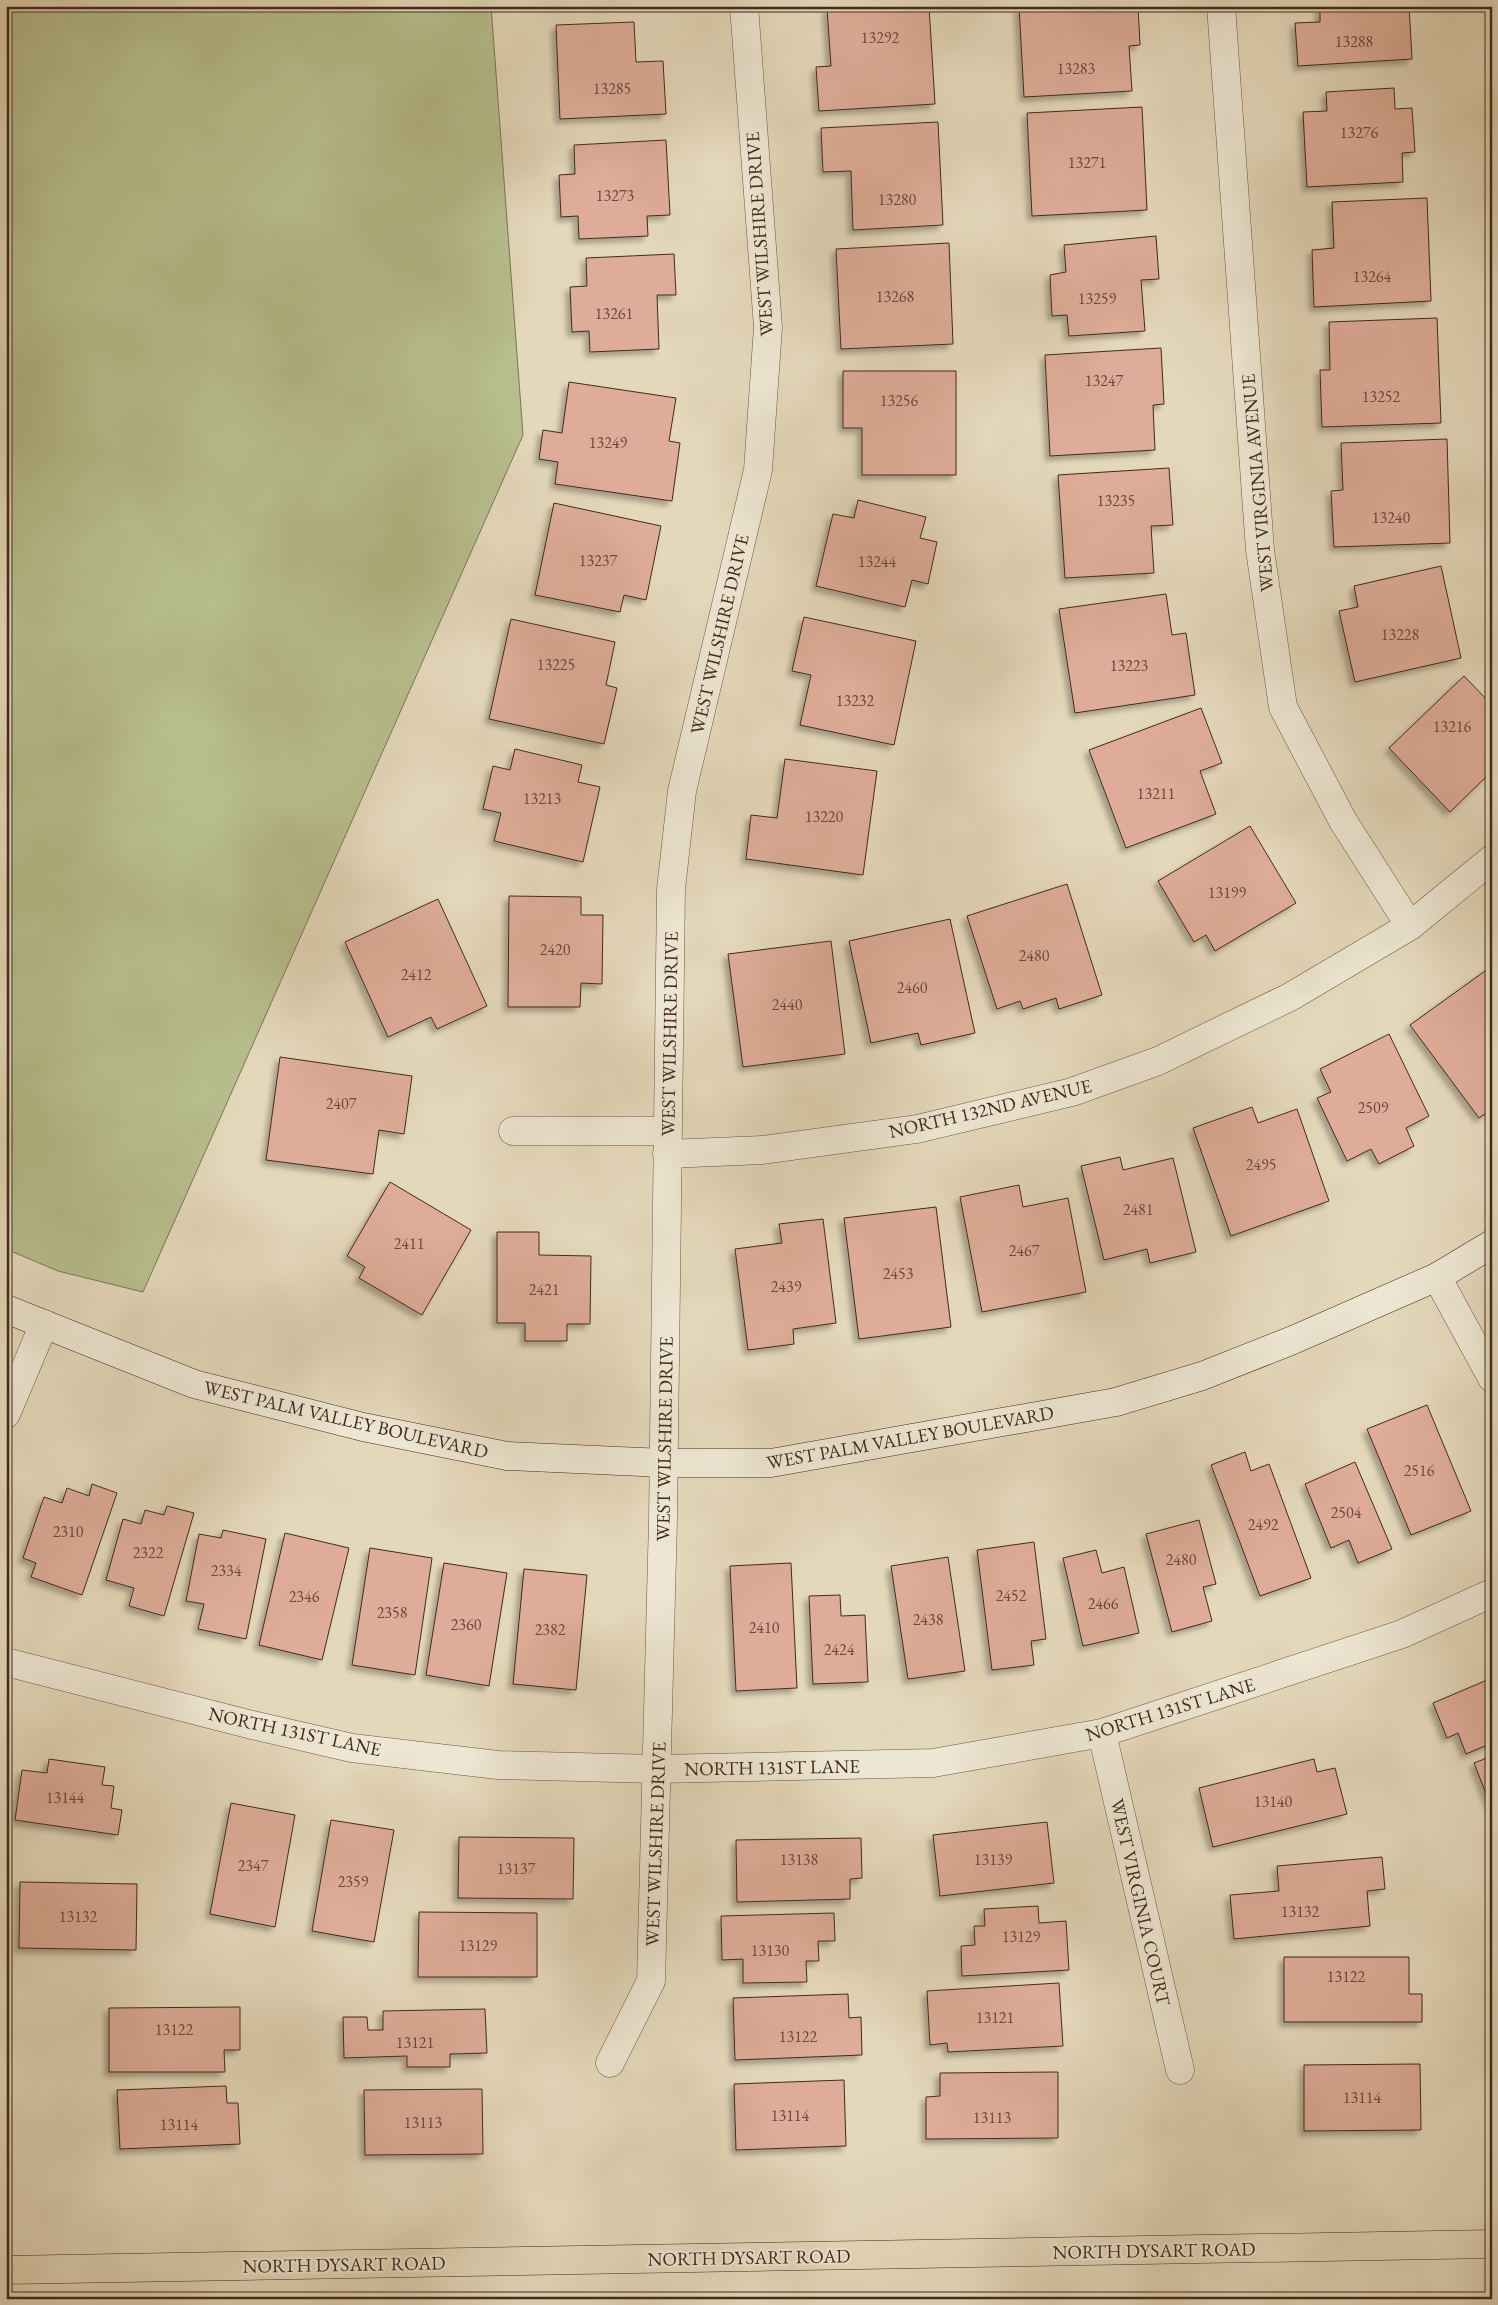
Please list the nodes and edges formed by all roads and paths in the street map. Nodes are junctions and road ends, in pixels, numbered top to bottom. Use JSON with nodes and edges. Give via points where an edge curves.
{"nodes":[{"id":1,"x":744,"y":6,"type":"edge"},
{"id":2,"x":1221,"y":6,"type":"edge"},
{"id":3,"x":1492,"y":859,"type":"edge"},
{"id":4,"x":1410,"y":926,"type":"junction"},
{"id":5,"x":513,"y":1131,"type":"dead end"},
{"id":6,"x":667,"y":1143,"type":"junction"},
{"id":7,"x":1492,"y":1244,"type":"edge"},
{"id":8,"x":1437,"y":1277,"type":"junction"},
{"id":9,"x":6,"y":1309,"type":"edge"},
{"id":10,"x":44,"y":1324,"type":"junction"},
{"id":11,"x":1492,"y":1378,"type":"edge"},
{"id":12,"x":6,"y":1414,"type":"edge"},
{"id":13,"x":664,"y":1463,"type":"junction"},
{"id":14,"x":1492,"y":1593,"type":"edge"},
{"id":15,"x":6,"y":1662,"type":"edge"},
{"id":16,"x":1102,"y":1733,"type":"junction"},
{"id":17,"x":657,"y":1769,"type":"junction"},
{"id":18,"x":610,"y":2063,"type":"dead end"},
{"id":19,"x":1180,"y":2070,"type":"dead end"},
{"id":20,"x":1492,"y":2244,"type":"edge"},
{"id":21,"x":6,"y":2270,"type":"edge"}],
"edges":[{"from":1,"to":6,"type":"street","name":"WEST WILSHIRE DRIVE","via":[[768,327],[758,470],[682,791],[671,889]]},
{"from":2,"to":4,"type":"street","name":"WEST VIRGINIA AVENUE","via":[[1260,550],[1283,707],[1343,821]]},
{"from":3,"to":4,"type":"street","name":"NORTH 132ND AVENUE"},
{"from":4,"to":6,"type":"street","name":"NORTH 132ND AVENUE","via":[[1290,996],[1158,1060],[1072,1092],[917,1129],[762,1150]]},
{"from":5,"to":6,"type":"street","name":"NORTH 132ND AVENUE"},
{"from":6,"to":13,"type":"street","name":"WEST WILSHIRE DRIVE"},
{"from":7,"to":8,"type":"street","name":"WEST PALM VALLEY BOULEVARD"},
{"from":8,"to":11,"type":"street"},
{"from":8,"to":13,"type":"street","name":"WEST PALM VALLEY BOULEVARD","via":[[1275,1348],[1202,1376],[1116,1402],[771,1463]]},
{"from":9,"to":10,"type":"street","name":"WEST PALM VALLEY BOULEVARD"},
{"from":10,"to":12,"type":"street"},
{"from":10,"to":13,"type":"street","name":"WEST PALM VALLEY BOULEVARD","via":[[194,1384],[363,1427],[508,1456]]},
{"from":13,"to":17,"type":"street","name":"WEST WILSHIRE DRIVE"},
{"from":14,"to":16,"type":"street","name":"NORTH 131ST LANE","via":[[1402,1634]]},
{"from":15,"to":17,"type":"street","name":"NORTH 131ST LANE","via":[[352,1748],[498,1765]]},
{"from":16,"to":17,"type":"street","name":"NORTH 131ST LANE","via":[[934,1763]]},
{"from":16,"to":19,"type":"street","name":"WEST VIRGINIA COURT"},
{"from":17,"to":18,"type":"street","name":"WEST WILSHIRE DRIVE","via":[[651,1981]]},
{"from":20,"to":21,"type":"main road","name":"NORTH DYSART ROAD"}]}
